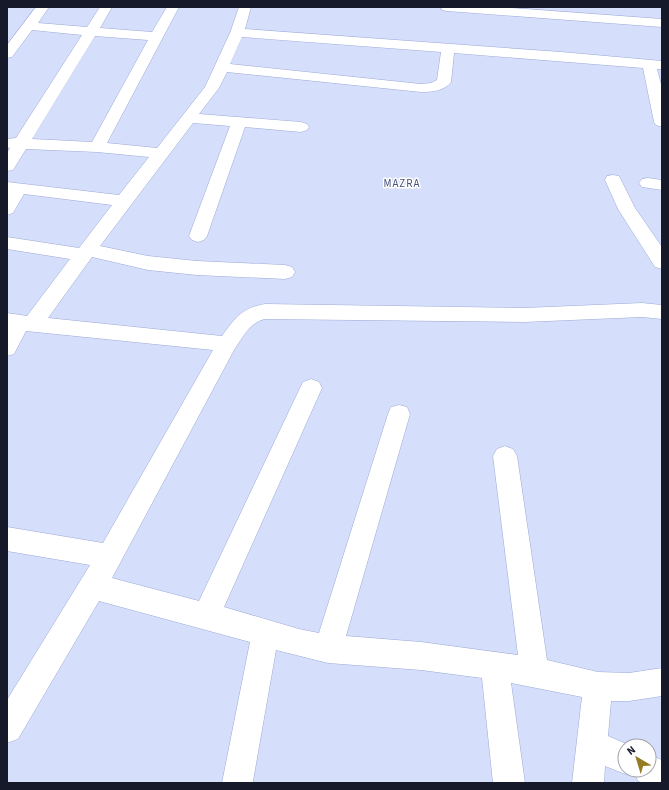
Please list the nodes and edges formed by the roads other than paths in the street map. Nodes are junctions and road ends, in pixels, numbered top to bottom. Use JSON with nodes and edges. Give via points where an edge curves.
{"nodes":[{"id":1,"x":42,"y":7,"type":"edge"},
{"id":2,"x":106,"y":7,"type":"edge"},
{"id":3,"x":173,"y":7,"type":"edge"},
{"id":4,"x":245,"y":7,"type":"edge"},
{"id":5,"x":447,"y":7,"type":"edge"},
{"id":6,"x":587,"y":12,"type":"edge"},
{"id":7,"x":662,"y":23,"type":"edge"},
{"id":8,"x":29,"y":26,"type":"junction"},
{"id":9,"x":91,"y":31,"type":"junction"},
{"id":10,"x":237,"y":33,"type":"junction"},
{"id":11,"x":158,"y":37,"type":"junction"},
{"id":12,"x":448,"y":48,"type":"junction"},
{"id":13,"x":7,"y":54,"type":"edge"},
{"id":14,"x":656,"y":64,"type":"edge"},
{"id":15,"x":222,"y":67,"type":"junction"},
{"id":16,"x":660,"y":102,"type":"edge"},
{"id":17,"x":189,"y":118,"type":"junction"},
{"id":18,"x":239,"y":122,"type":"junction"},
{"id":19,"x":662,"y":122,"type":"edge"},
{"id":20,"x":301,"y":127,"type":"dead end"},
{"id":21,"x":14,"y":143,"type":"edge"},
{"id":22,"x":97,"y":147,"type":"junction"},
{"id":23,"x":161,"y":153,"type":"junction"},
{"id":24,"x":7,"y":166,"type":"edge"},
{"id":25,"x":613,"y":180,"type":"dead end"},
{"id":26,"x":13,"y":188,"type":"edge"},
{"id":27,"x":124,"y":201,"type":"junction"},
{"id":28,"x":7,"y":209,"type":"edge"},
{"id":29,"x":198,"y":236,"type":"dead end"},
{"id":30,"x":7,"y":243,"type":"edge"},
{"id":31,"x":86,"y":252,"type":"junction"},
{"id":32,"x":662,"y":262,"type":"edge"},
{"id":33,"x":285,"y":272,"type":"dead end"},
{"id":34,"x":662,"y":312,"type":"edge"},
{"id":35,"x":20,"y":322,"type":"edge"},
{"id":36,"x":227,"y":344,"type":"junction"},
{"id":37,"x":7,"y":348,"type":"edge"},
{"id":38,"x":311,"y":388,"type":"dead end"},
{"id":39,"x":399,"y":414,"type":"dead end"},
{"id":40,"x":505,"y":456,"type":"dead end"},
{"id":41,"x":7,"y":539,"type":"edge"},
{"id":42,"x":110,"y":556,"type":"junction"},
{"id":43,"x":93,"y":586,"type":"junction"},
{"id":44,"x":206,"y":616,"type":"junction"},
{"id":45,"x":265,"y":634,"type":"junction"},
{"id":46,"x":328,"y":649,"type":"junction"},
{"id":47,"x":495,"y":666,"type":"junction"},
{"id":48,"x":534,"y":672,"type":"junction"},
{"id":49,"x":662,"y":682,"type":"edge"},
{"id":50,"x":598,"y":686,"type":"junction"},
{"id":51,"x":7,"y":728,"type":"edge"},
{"id":52,"x":592,"y":744,"type":"junction"},
{"id":53,"x":617,"y":755,"type":"edge"},
{"id":54,"x":238,"y":783,"type":"edge"},
{"id":55,"x":509,"y":783,"type":"edge"},
{"id":56,"x":588,"y":783,"type":"edge"}],
"edges":[{"from":1,"to":8,"type":"street"},
{"from":2,"to":9,"type":"street"},
{"from":3,"to":11,"type":"street"},
{"from":4,"to":10,"type":"street"},
{"from":5,"to":6,"type":"street"},
{"from":6,"to":7,"type":"street"},
{"from":8,"to":9,"type":"street"},
{"from":8,"to":13,"type":"street"},
{"from":9,"to":11,"type":"street"},
{"from":9,"to":21,"type":"street"},
{"from":10,"to":12,"type":"street"},
{"from":10,"to":15,"type":"street"},
{"from":11,"to":22,"type":"street"},
{"from":12,"to":14,"type":"street"},
{"from":12,"to":15,"type":"street","via":[[444,82],[434,88]]},
{"from":14,"to":16,"type":"street"},
{"from":15,"to":17,"type":"street","via":[[212,88]]},
{"from":16,"to":19,"type":"street"},
{"from":17,"to":18,"type":"street"},
{"from":17,"to":23,"type":"street"},
{"from":18,"to":20,"type":"street"},
{"from":18,"to":29,"type":"street"},
{"from":21,"to":22,"type":"street"},
{"from":21,"to":24,"type":"street"},
{"from":22,"to":23,"type":"street"},
{"from":23,"to":27,"type":"street"},
{"from":25,"to":32,"type":"street","via":[[627,209]]},
{"from":26,"to":27,"type":"street"},
{"from":26,"to":28,"type":"street"},
{"from":27,"to":31,"type":"street"},
{"from":30,"to":31,"type":"street"},
{"from":31,"to":33,"type":"street","via":[[148,263],[197,268]]},
{"from":31,"to":35,"type":"street"},
{"from":34,"to":36,"type":"street","via":[[642,310],[508,315],[262,311],[245,320]]},
{"from":35,"to":36,"type":"street"},
{"from":35,"to":37,"type":"street"},
{"from":36,"to":42,"type":"street"},
{"from":38,"to":44,"type":"street"},
{"from":39,"to":46,"type":"street"},
{"from":40,"to":48,"type":"street"},
{"from":41,"to":42,"type":"street"},
{"from":42,"to":43,"type":"street"},
{"from":43,"to":44,"type":"street"},
{"from":43,"to":51,"type":"street"},
{"from":44,"to":45,"type":"street"},
{"from":45,"to":46,"type":"street"},
{"from":45,"to":54,"type":"street"},
{"from":46,"to":47,"type":"street","via":[[421,656]]},
{"from":47,"to":48,"type":"street"},
{"from":47,"to":55,"type":"street"},
{"from":48,"to":50,"type":"street"},
{"from":49,"to":50,"type":"street","via":[[629,687]]},
{"from":50,"to":52,"type":"street"},
{"from":52,"to":53,"type":"street"},
{"from":52,"to":56,"type":"street"}]}
